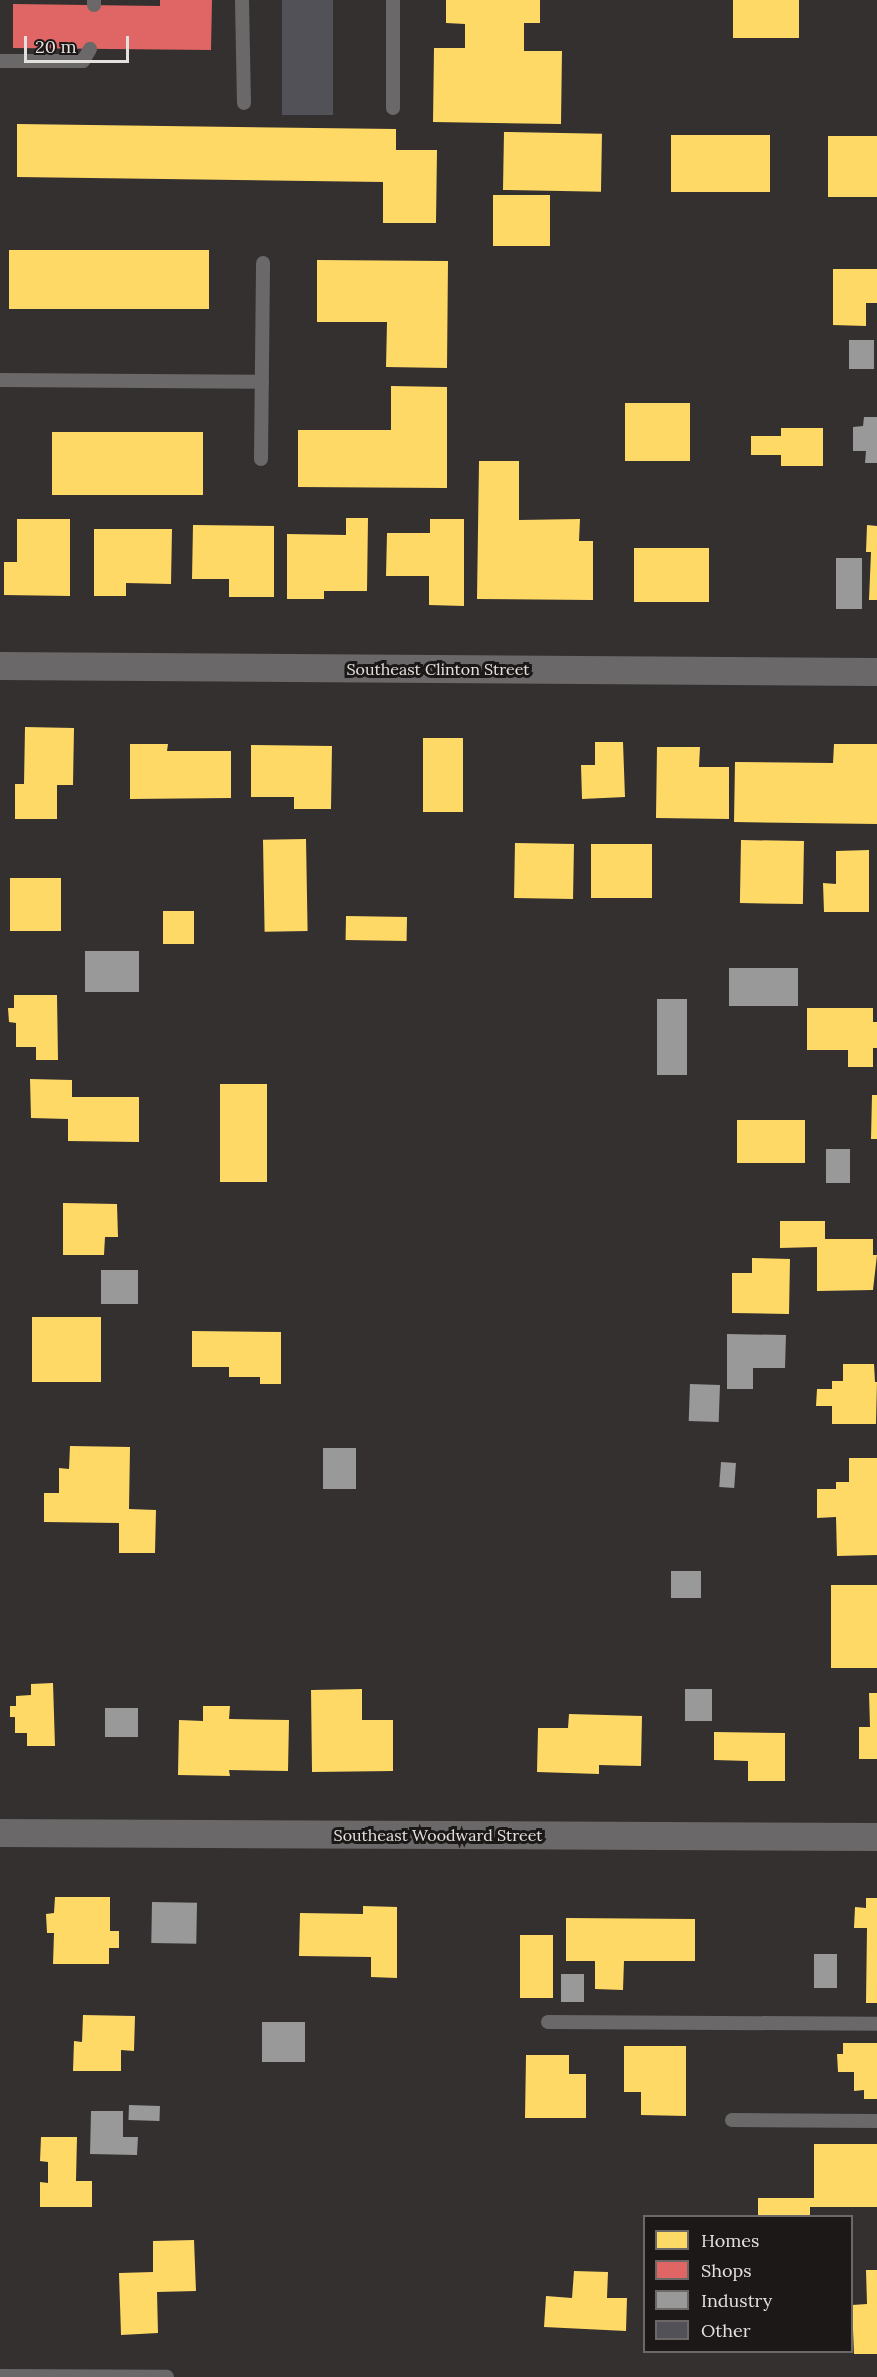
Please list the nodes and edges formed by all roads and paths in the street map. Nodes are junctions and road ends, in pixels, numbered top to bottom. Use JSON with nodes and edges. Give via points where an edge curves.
{"nodes":[{"id":1,"x":242,"y":0,"type":"edge"},
{"id":2,"x":393,"y":0,"type":"edge"},
{"id":3,"x":90,"y":49,"type":"dead end"},
{"id":4,"x":0,"y":61,"type":"edge"},
{"id":5,"x":244,"y":103,"type":"dead end"},
{"id":6,"x":393,"y":108,"type":"dead end"},
{"id":7,"x":263,"y":263,"type":"dead end"},
{"id":8,"x":0,"y":380,"type":"edge"},
{"id":9,"x":262,"y":382,"type":"junction"},
{"id":10,"x":261,"y":459,"type":"dead end"},
{"id":11,"x":0,"y":666,"type":"edge"},
{"id":12,"x":877,"y":672,"type":"edge"},
{"id":13,"x":0,"y":1833,"type":"edge"},
{"id":14,"x":877,"y":1837,"type":"edge"},
{"id":15,"x":548,"y":2022,"type":"dead end"},
{"id":16,"x":877,"y":2024,"type":"edge"},
{"id":17,"x":732,"y":2120,"type":"dead end"},
{"id":18,"x":877,"y":2121,"type":"edge"},
{"id":19,"x":0,"y":2376,"type":"edge"},
{"id":20,"x":167,"y":2377,"type":"edge"}],
"edges":[{"from":1,"to":5,"type":"lane"},
{"from":2,"to":6,"type":"lane"},
{"from":3,"to":4,"type":"lane","via":[[83,61]]},
{"from":7,"to":9,"type":"lane"},
{"from":8,"to":9,"type":"lane"},
{"from":9,"to":10,"type":"lane"},
{"from":11,"to":12,"type":"street","name":"Southeast Clinton Street"},
{"from":13,"to":14,"type":"street","name":"Southeast Woodward Street"},
{"from":15,"to":16,"type":"lane"},
{"from":17,"to":18,"type":"lane"},
{"from":19,"to":20,"type":"lane"}]}
